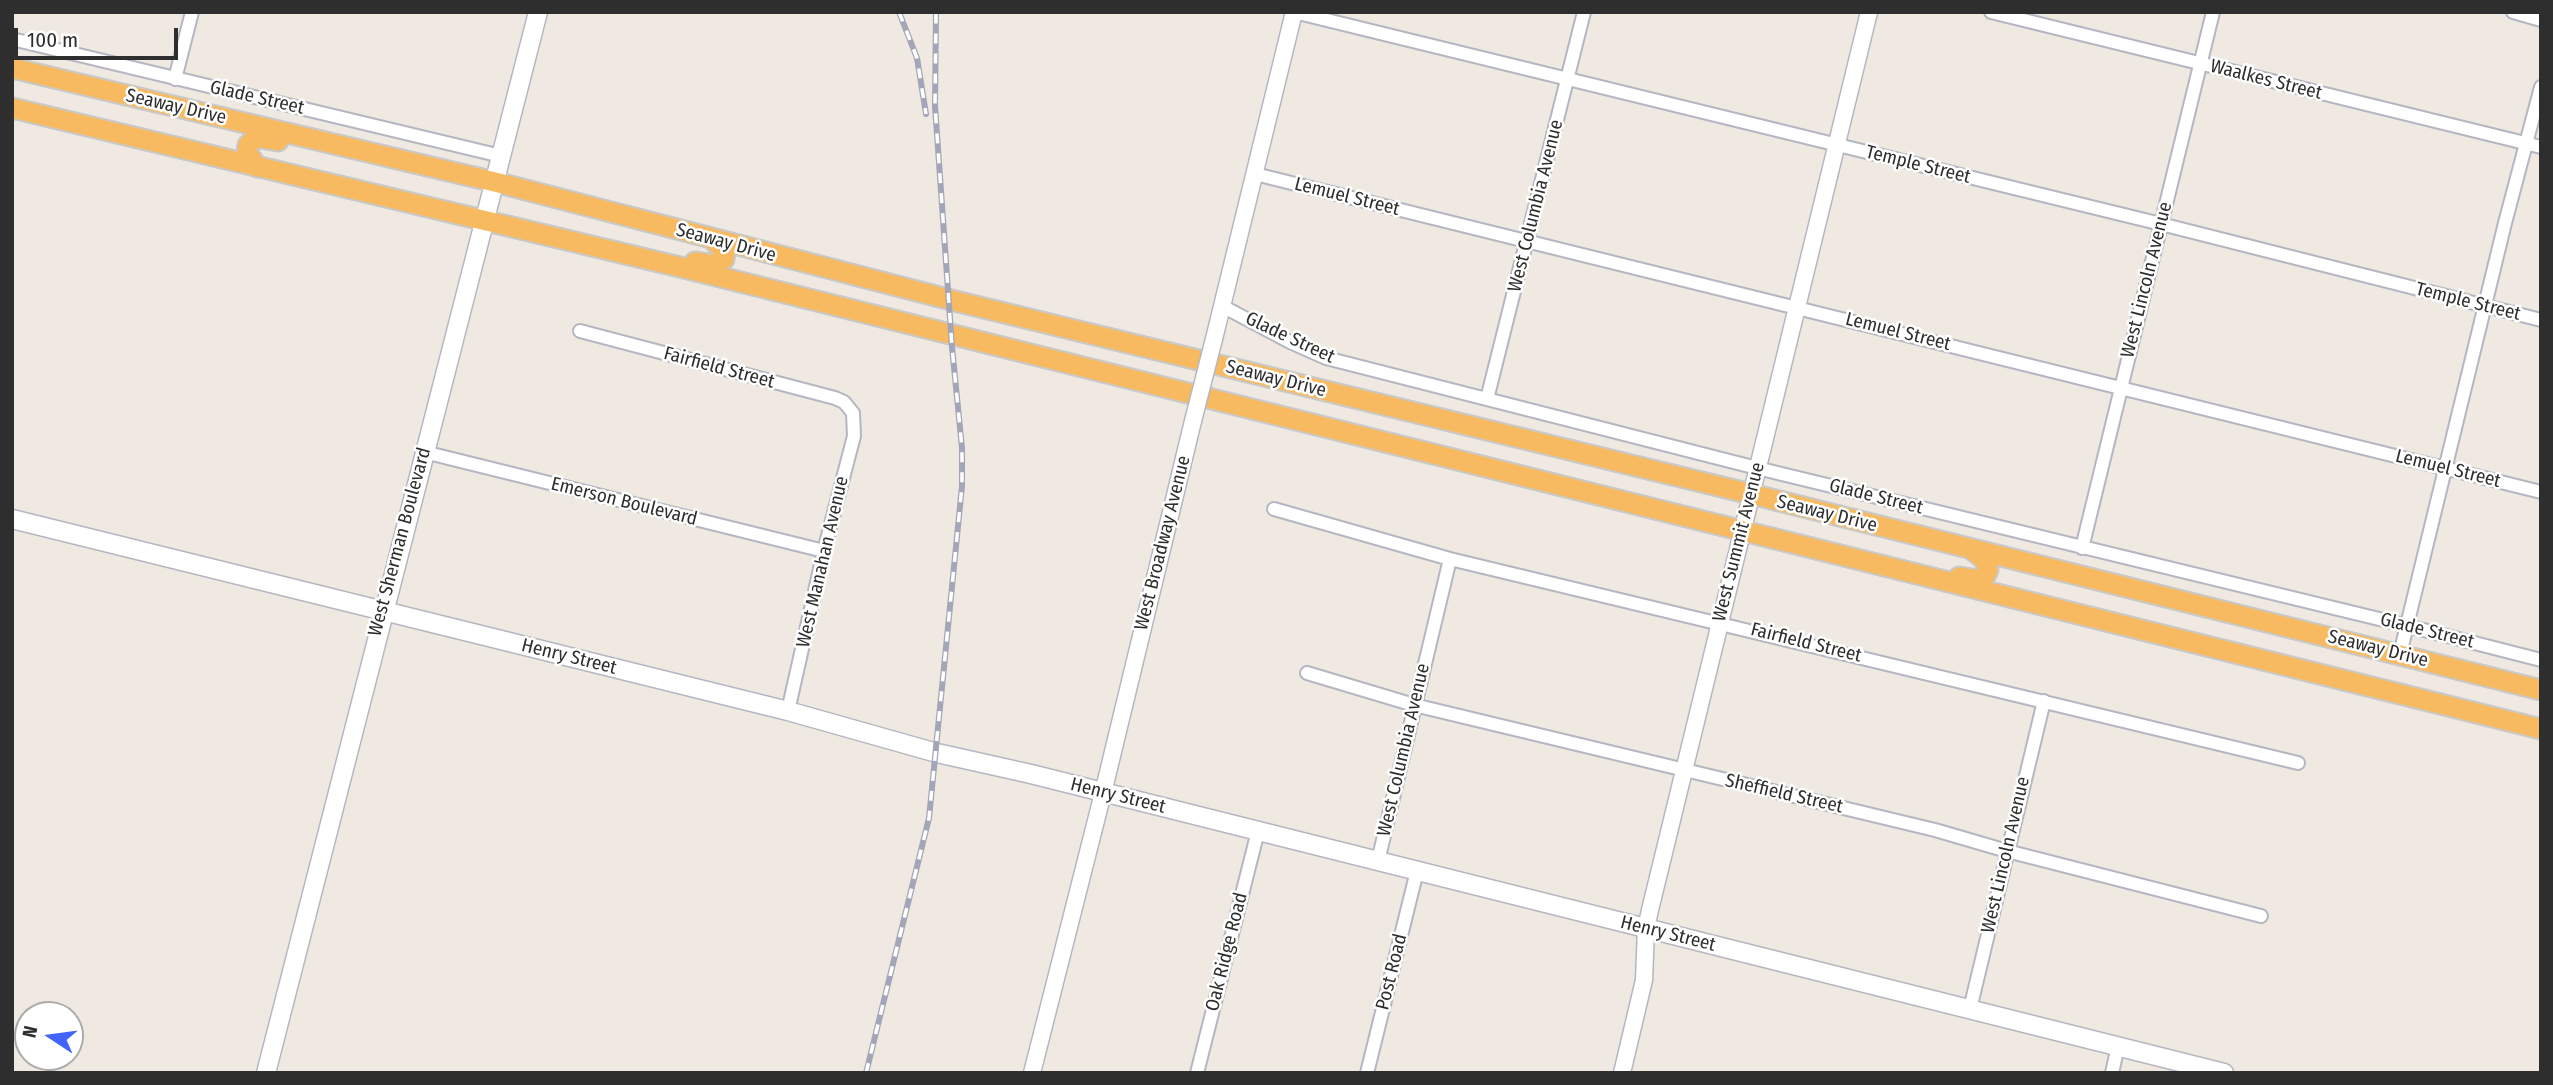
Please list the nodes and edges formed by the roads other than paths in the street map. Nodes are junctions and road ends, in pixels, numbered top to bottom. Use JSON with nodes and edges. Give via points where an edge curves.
{"nodes":[{"id":1,"x":192,"y":12,"type":"edge"},
{"id":2,"x":538,"y":12,"type":"edge"},
{"id":3,"x":1294,"y":12,"type":"edge"},
{"id":4,"x":1584,"y":12,"type":"edge"},
{"id":5,"x":1869,"y":12,"type":"edge"},
{"id":6,"x":1991,"y":12,"type":"edge"},
{"id":7,"x":2213,"y":12,"type":"edge"},
{"id":8,"x":2512,"y":12,"type":"edge"},
{"id":9,"x":2541,"y":20,"type":"edge"},
{"id":10,"x":12,"y":39,"type":"edge"},
{"id":11,"x":2200,"y":63,"type":"junction"},
{"id":12,"x":12,"y":68,"type":"edge"},
{"id":13,"x":175,"y":79,"type":"junction"},
{"id":14,"x":1567,"y":79,"type":"junction"},
{"id":15,"x":2541,"y":87,"type":"edge"},
{"id":16,"x":12,"y":108,"type":"edge"},
{"id":17,"x":2525,"y":144,"type":"junction"},
{"id":18,"x":1836,"y":145,"type":"junction"},
{"id":19,"x":2541,"y":148,"type":"edge"},
{"id":20,"x":501,"y":156,"type":"junction"},
{"id":21,"x":257,"y":167,"type":"junction"},
{"id":22,"x":1255,"y":174,"type":"junction"},
{"id":23,"x":487,"y":181,"type":"junction"},
{"id":24,"x":483,"y":222,"type":"junction"},
{"id":25,"x":2161,"y":224,"type":"junction"},
{"id":26,"x":510,"y":228,"type":"junction"},
{"id":27,"x":712,"y":239,"type":"junction"},
{"id":28,"x":1527,"y":241,"type":"junction"},
{"id":29,"x":1222,"y":306,"type":"junction"},
{"id":30,"x":2485,"y":306,"type":"junction"},
{"id":31,"x":1796,"y":307,"type":"junction"},
{"id":32,"x":2541,"y":320,"type":"edge"},
{"id":33,"x":580,"y":331,"type":"dead end"},
{"id":34,"x":2121,"y":388,"type":"junction"},
{"id":35,"x":1488,"y":399,"type":"junction"},
{"id":36,"x":853,"y":413,"type":"joint"},
{"id":37,"x":424,"y":452,"type":"junction"},
{"id":38,"x":1757,"y":468,"type":"junction"},
{"id":39,"x":2445,"y":468,"type":"junction"},
{"id":40,"x":1512,"y":474,"type":"junction"},
{"id":41,"x":2541,"y":492,"type":"edge"},
{"id":42,"x":1750,"y":498,"type":"junction"},
{"id":43,"x":1274,"y":509,"type":"dead end"},
{"id":44,"x":12,"y":519,"type":"edge"},
{"id":45,"x":1741,"y":532,"type":"junction"},
{"id":46,"x":1777,"y":541,"type":"junction"},
{"id":47,"x":2082,"y":548,"type":"junction"},
{"id":48,"x":1971,"y":550,"type":"junction"},
{"id":49,"x":824,"y":551,"type":"junction"},
{"id":50,"x":1450,"y":559,"type":"junction"},
{"id":51,"x":382,"y":611,"type":"junction"},
{"id":52,"x":1720,"y":622,"type":"junction"},
{"id":53,"x":2408,"y":625,"type":"junction"},
{"id":54,"x":2400,"y":654,"type":"junction"},
{"id":55,"x":2541,"y":660,"type":"edge"},
{"id":56,"x":1307,"y":673,"type":"dead end"},
{"id":57,"x":2541,"y":690,"type":"edge"},
{"id":58,"x":2044,"y":701,"type":"junction"},
{"id":59,"x":1414,"y":705,"type":"junction"},
{"id":60,"x":788,"y":712,"type":"junction"},
{"id":61,"x":2541,"y":729,"type":"edge"},
{"id":62,"x":2298,"y":764,"type":"dead end"},
{"id":63,"x":1683,"y":771,"type":"junction"},
{"id":64,"x":1103,"y":793,"type":"junction"},
{"id":65,"x":1258,"y":831,"type":"junction"},
{"id":66,"x":2007,"y":851,"type":"junction"},
{"id":67,"x":1378,"y":861,"type":"junction"},
{"id":68,"x":1417,"y":871,"type":"junction"},
{"id":69,"x":2262,"y":916,"type":"dead end"},
{"id":70,"x":1646,"y":928,"type":"junction"},
{"id":71,"x":1970,"y":1009,"type":"junction"},
{"id":72,"x":2118,"y":1046,"type":"junction"},
{"id":73,"x":266,"y":1073,"type":"edge"},
{"id":74,"x":1032,"y":1073,"type":"edge"},
{"id":75,"x":1197,"y":1073,"type":"edge"},
{"id":76,"x":1367,"y":1073,"type":"edge"},
{"id":77,"x":1622,"y":1073,"type":"edge"},
{"id":78,"x":2112,"y":1073,"type":"edge"},
{"id":79,"x":2224,"y":1073,"type":"edge"}],
"edges":[{"from":1,"to":13,"type":"street"},
{"from":2,"to":20,"type":"main road","name":"West Sherman Boulevard"},
{"from":3,"to":14,"type":"street","name":"Temple Street"},
{"from":3,"to":22,"type":"street","name":"West Broadway Avenue"},
{"from":4,"to":14,"type":"street","name":"West Columbia Avenue"},
{"from":5,"to":18,"type":"street","name":"West Summit Avenue"},
{"from":6,"to":11,"type":"street","name":"Waalkes Street"},
{"from":7,"to":11,"type":"street","name":"West Lincoln Avenue"},
{"from":8,"to":9,"type":"street"},
{"from":10,"to":13,"type":"street","name":"Glade Street"},
{"from":11,"to":17,"type":"street","name":"Waalkes Street"},
{"from":11,"to":25,"type":"street","name":"West Lincoln Avenue"},
{"from":12,"to":23,"type":"highway","name":"Seaway Drive"},
{"from":13,"to":20,"type":"street","name":"Glade Street"},
{"from":14,"to":18,"type":"street","name":"Temple Street"},
{"from":14,"to":28,"type":"street","name":"West Columbia Avenue"},
{"from":15,"to":17,"type":"street"},
{"from":16,"to":21,"type":"highway","name":"Seaway Drive"},
{"from":17,"to":19,"type":"street","name":"Waalkes Street"},
{"from":17,"to":30,"type":"street"},
{"from":18,"to":25,"type":"street","name":"Temple Street"},
{"from":18,"to":31,"type":"street","name":"West Summit Avenue"},
{"from":20,"to":23,"type":"main road","name":"West Sherman Boulevard"},
{"from":21,"to":23,"type":"highway","via":[[247,152],[254,139],[261,138],[452,183]]},
{"from":21,"to":24,"type":"highway","name":"Seaway Drive"},
{"from":22,"to":28,"type":"street","name":"Lemuel Street"},
{"from":22,"to":29,"type":"street","name":"West Broadway Avenue"},
{"from":23,"to":24,"type":"main road","name":"West Sherman Boulevard"},
{"from":23,"to":27,"type":"highway","name":"Seaway Drive"},
{"from":24,"to":26,"type":"highway","name":"Seaway Drive"},
{"from":24,"to":37,"type":"main road","name":"West Sherman Boulevard"},
{"from":25,"to":30,"type":"street","name":"Temple Street"},
{"from":25,"to":34,"type":"street","name":"West Lincoln Avenue"},
{"from":26,"to":27,"type":"highway","via":[[533,224],[716,265],[725,252]]},
{"from":26,"to":40,"type":"highway","name":"Seaway Drive"},
{"from":27,"to":42,"type":"highway","name":"Seaway Drive"},
{"from":28,"to":31,"type":"street","name":"Lemuel Street"},
{"from":28,"to":35,"type":"street","name":"West Columbia Avenue"},
{"from":29,"to":35,"type":"street","name":"Glade Street","via":[[1326,358]]},
{"from":29,"to":64,"type":"street","name":"West Broadway Avenue","bridge":true},
{"from":30,"to":32,"type":"street","name":"Temple Street"},
{"from":30,"to":39,"type":"street"},
{"from":31,"to":34,"type":"street","name":"Lemuel Street"},
{"from":31,"to":38,"type":"street","name":"West Summit Avenue"},
{"from":33,"to":36,"type":"street","name":"Fairfield Street","via":[[835,398]]},
{"from":34,"to":39,"type":"street","name":"Lemuel Street"},
{"from":34,"to":47,"type":"street","name":"West Lincoln Avenue"},
{"from":35,"to":38,"type":"street","name":"Glade Street"},
{"from":36,"to":49,"type":"street","name":"West Manahan Avenue","via":[[853,436]]},
{"from":37,"to":49,"type":"street","name":"Emerson Boulevard"},
{"from":37,"to":51,"type":"main road","name":"West Sherman Boulevard"},
{"from":38,"to":42,"type":"street","name":"West Summit Avenue"},
{"from":38,"to":47,"type":"street","name":"Glade Street"},
{"from":39,"to":41,"type":"street","name":"Lemuel Street"},
{"from":39,"to":53,"type":"street"},
{"from":40,"to":42,"type":"highway","via":[[1510,457],[1521,449]]},
{"from":40,"to":45,"type":"highway","name":"Seaway Drive"},
{"from":42,"to":45,"type":"street","name":"West Summit Avenue"},
{"from":42,"to":48,"type":"highway","name":"Seaway Drive"},
{"from":43,"to":50,"type":"street","name":"Fairfield Street"},
{"from":44,"to":51,"type":"main road","name":"Henry Street"},
{"from":45,"to":46,"type":"highway","name":"Seaway Drive"},
{"from":45,"to":52,"type":"street","name":"West Summit Avenue"},
{"from":46,"to":48,"type":"highway","via":[[1806,540],[1979,580],[1985,576],[1987,564]]},
{"from":46,"to":61,"type":"highway","name":"Seaway Drive"},
{"from":47,"to":53,"type":"street","name":"Glade Street"},
{"from":48,"to":54,"type":"highway","name":"Seaway Drive"},
{"from":49,"to":60,"type":"street","name":"West Manahan Avenue"},
{"from":50,"to":52,"type":"street","name":"Fairfield Street"},
{"from":50,"to":59,"type":"street","name":"West Columbia Avenue"},
{"from":51,"to":60,"type":"main road","name":"Henry Street"},
{"from":51,"to":73,"type":"main road","name":"West Sherman Boulevard"},
{"from":52,"to":58,"type":"street","name":"Fairfield Street"},
{"from":52,"to":63,"type":"street","name":"West Summit Avenue"},
{"from":53,"to":54,"type":"street"},
{"from":53,"to":55,"type":"street","name":"Glade Street"},
{"from":54,"to":57,"type":"highway","name":"Seaway Drive"},
{"from":56,"to":59,"type":"street","name":"Sheffield Street"},
{"from":58,"to":62,"type":"street","name":"Fairfield Street"},
{"from":58,"to":66,"type":"street","name":"West Lincoln Avenue"},
{"from":59,"to":63,"type":"street","name":"Sheffield Street"},
{"from":59,"to":67,"type":"street","name":"West Columbia Avenue"},
{"from":60,"to":64,"type":"main road","name":"Henry Street"},
{"from":63,"to":66,"type":"street","name":"Sheffield Street"},
{"from":63,"to":70,"type":"street","name":"West Summit Avenue"},
{"from":64,"to":65,"type":"main road","name":"Henry Street"},
{"from":64,"to":74,"type":"street","name":"West Broadway Avenue"},
{"from":65,"to":67,"type":"main road","name":"Henry Street"},
{"from":65,"to":75,"type":"street","name":"Oak Ridge Road"},
{"from":66,"to":69,"type":"street","name":"Sheffield Street"},
{"from":66,"to":71,"type":"street","name":"West Lincoln Avenue"},
{"from":67,"to":68,"type":"main road","name":"Henry Street"},
{"from":68,"to":70,"type":"main road","name":"Henry Street"},
{"from":68,"to":76,"type":"street","name":"Post Road"},
{"from":70,"to":71,"type":"main road","name":"Henry Street"},
{"from":70,"to":77,"type":"street","name":"West Summit Avenue","via":[[1644,980]]},
{"from":71,"to":72,"type":"main road","name":"Henry Street"},
{"from":72,"to":78,"type":"street"},
{"from":72,"to":79,"type":"main road","name":"Henry Street"}]}
